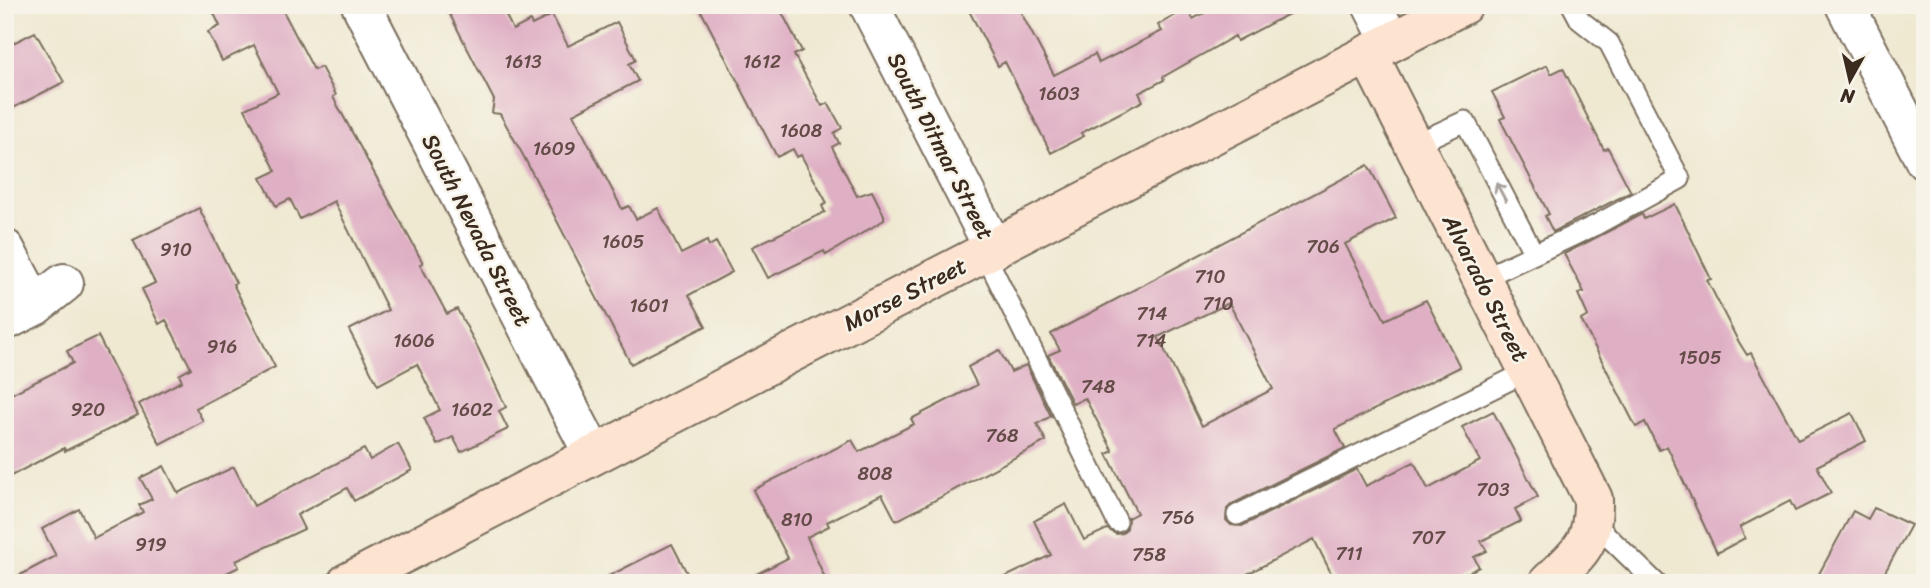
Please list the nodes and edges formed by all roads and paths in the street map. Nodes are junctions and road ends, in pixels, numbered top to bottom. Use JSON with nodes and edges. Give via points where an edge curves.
{"nodes":[{"id":1,"x":360,"y":5,"type":"edge"},
{"id":2,"x":869,"y":5,"type":"edge"},
{"id":3,"x":1372,"y":5,"type":"edge"},
{"id":4,"x":1464,"y":5,"type":"edge"},
{"id":5,"x":1572,"y":5,"type":"edge"},
{"id":6,"x":1845,"y":5,"type":"edge"},
{"id":7,"x":1379,"y":48,"type":"junction"},
{"id":8,"x":1413,"y":145,"type":"junction"},
{"id":9,"x":1925,"y":161,"type":"edge"},
{"id":10,"x":5,"y":249,"type":"edge"},
{"id":11,"x":989,"y":251,"type":"junction"},
{"id":12,"x":1533,"y":253,"type":"junction"},
{"id":13,"x":1481,"y":279,"type":"junction"},
{"id":14,"x":35,"y":303,"type":"edge"},
{"id":15,"x":1528,"y":371,"type":"junction"},
{"id":16,"x":593,"y":454,"type":"junction"},
{"id":17,"x":1237,"y":515,"type":"dead end"},
{"id":18,"x":1117,"y":522,"type":"dead end"},
{"id":19,"x":1594,"y":523,"type":"junction"},
{"id":20,"x":347,"y":583,"type":"edge"},
{"id":21,"x":1548,"y":583,"type":"edge"},
{"id":22,"x":1656,"y":583,"type":"edge"}],
"edges":[{"from":1,"to":16,"type":"street","name":"South Nevada Street"},
{"from":2,"to":11,"type":"street","name":"South Ditmar Street"},
{"from":3,"to":7,"type":"street","name":"Alvarado Street"},
{"from":4,"to":7,"type":"street","name":"Morse Street"},
{"from":5,"to":12,"type":"lane","via":[[1580,20],[1609,43],[1680,179]]},
{"from":6,"to":9,"type":"street"},
{"from":7,"to":8,"type":"street","name":"Alvarado Street"},
{"from":7,"to":11,"type":"street","name":"Morse Street"},
{"from":12,"to":8,"type":"lane","one_way":true,"via":[[1465,121]]},
{"from":8,"to":13,"type":"street","name":"Alvarado Street"},
{"from":10,"to":14,"type":"street"},
{"from":11,"to":16,"type":"street","name":"Morse Street"},
{"from":11,"to":18,"type":"lane"},
{"from":12,"to":13,"type":"lane"},
{"from":13,"to":15,"type":"street","name":"Alvarado Street"},
{"from":15,"to":17,"type":"lane"},
{"from":15,"to":19,"type":"street","name":"Alvarado Street","via":[[1593,499]]},
{"from":16,"to":20,"type":"street","name":"Morse Street"},
{"from":19,"to":21,"type":"street","via":[[1587,546]]},
{"from":19,"to":22,"type":"lane"}]}
